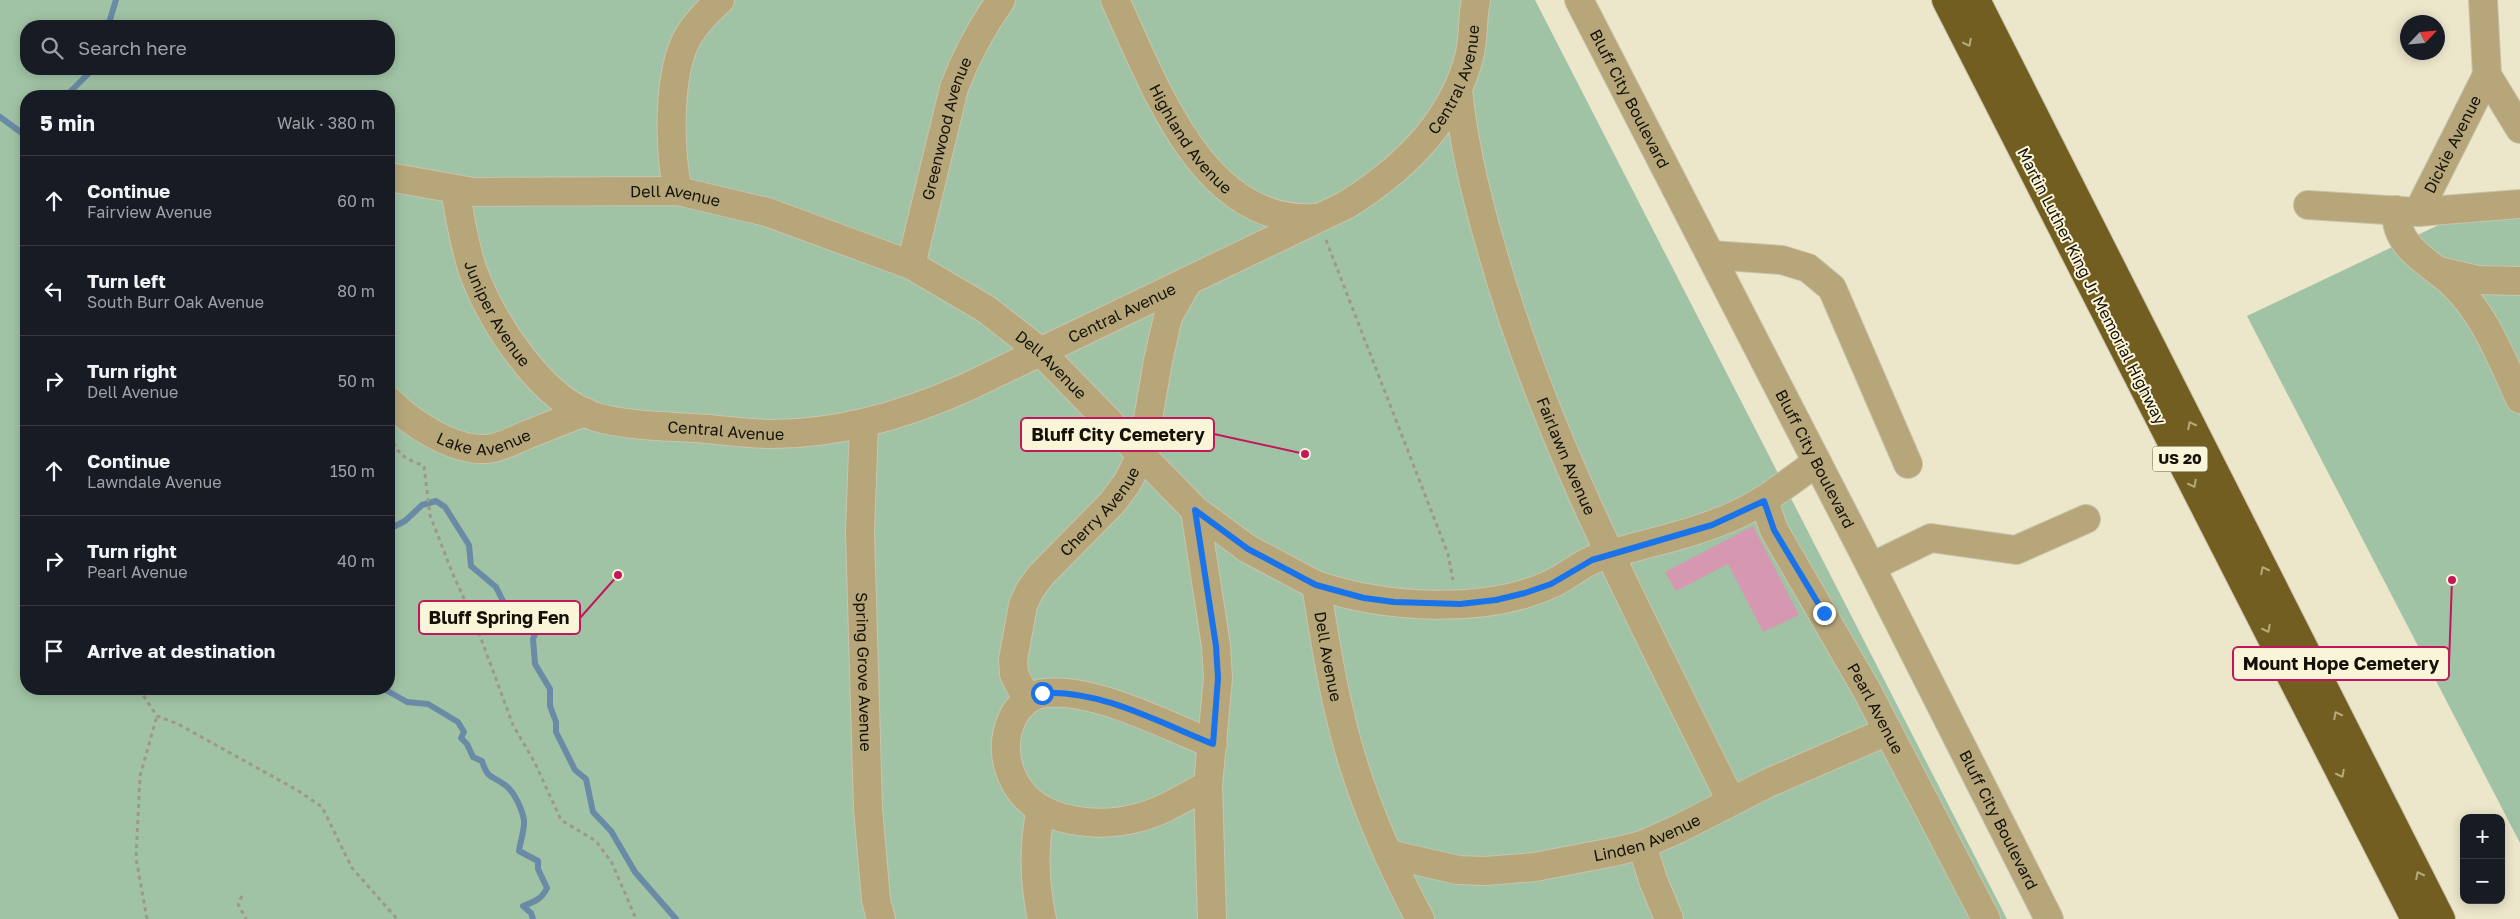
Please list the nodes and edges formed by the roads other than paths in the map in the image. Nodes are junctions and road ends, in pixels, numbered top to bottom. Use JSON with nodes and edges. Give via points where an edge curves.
{"nodes":[{"id":1,"x":720,"y":0,"type":"edge"},
{"id":2,"x":1001,"y":0,"type":"edge"},
{"id":3,"x":1115,"y":0,"type":"edge"},
{"id":4,"x":1579,"y":0,"type":"edge"},
{"id":5,"x":1946,"y":0,"type":"edge"},
{"id":6,"x":1976,"y":0,"type":"edge"},
{"id":7,"x":2485,"y":1,"type":"edge"},
{"id":8,"x":1472,"y":2,"type":"edge"},
{"id":9,"x":2487,"y":75,"type":"junction"},
{"id":10,"x":1458,"y":90,"type":"junction"},
{"id":11,"x":2520,"y":130,"type":"edge"},
{"id":12,"x":395,"y":178,"type":"edge"},
{"id":13,"x":455,"y":190,"type":"junction"},
{"id":14,"x":678,"y":191,"type":"junction"},
{"id":15,"x":2520,"y":204,"type":"edge"},
{"id":16,"x":2308,"y":205,"type":"dead end"},
{"id":17,"x":2407,"y":211,"type":"junction"},
{"id":18,"x":1318,"y":218,"type":"junction"},
{"id":19,"x":1710,"y":255,"type":"junction"},
{"id":20,"x":912,"y":265,"type":"junction"},
{"id":21,"x":2436,"y":270,"type":"junction"},
{"id":22,"x":1188,"y":281,"type":"junction"},
{"id":23,"x":2520,"y":281,"type":"edge"},
{"id":24,"x":1041,"y":352,"type":"junction"},
{"id":25,"x":2520,"y":398,"type":"edge"},
{"id":26,"x":395,"y":406,"type":"edge"},
{"id":27,"x":584,"y":412,"type":"junction"},
{"id":28,"x":864,"y":424,"type":"junction"},
{"id":29,"x":1142,"y":454,"type":"junction"},
{"id":30,"x":1817,"y":462,"type":"junction"},
{"id":31,"x":1908,"y":464,"type":"dead end"},
{"id":32,"x":1764,"y":501,"type":"junction"},
{"id":33,"x":1195,"y":510,"type":"junction"},
{"id":34,"x":2086,"y":519,"type":"dead end"},
{"id":35,"x":1611,"y":554,"type":"junction"},
{"id":36,"x":1871,"y":566,"type":"junction"},
{"id":37,"x":1316,"y":585,"type":"junction"},
{"id":38,"x":1027,"y":700,"type":"junction"},
{"id":39,"x":1888,"y":731,"type":"junction"},
{"id":40,"x":1213,"y":744,"type":"junction"},
{"id":41,"x":1208,"y":785,"type":"junction"},
{"id":42,"x":1731,"y":801,"type":"junction"},
{"id":43,"x":1041,"y":809,"type":"junction"},
{"id":44,"x":1642,"y":844,"type":"junction"},
{"id":45,"x":1388,"y":854,"type":"junction"},
{"id":46,"x":881,"y":919,"type":"edge"},
{"id":47,"x":1042,"y":919,"type":"edge"},
{"id":48,"x":1212,"y":919,"type":"edge"},
{"id":49,"x":1420,"y":919,"type":"edge"},
{"id":50,"x":1670,"y":919,"type":"edge"},
{"id":51,"x":1986,"y":919,"type":"edge"},
{"id":52,"x":2049,"y":919,"type":"edge"},
{"id":53,"x":2415,"y":919,"type":"edge"},
{"id":54,"x":2441,"y":919,"type":"edge"}],
"edges":[{"from":1,"to":14,"type":"street","via":[[688,36],[679,66],[671,115]]},
{"from":2,"to":20,"type":"street","name":"Greenwood Avenue","via":[[975,39],[954,88]]},
{"from":3,"to":18,"type":"street","name":"Highland Avenue","via":[[1168,112],[1203,165],[1255,206],[1298,220]]},
{"from":4,"to":19,"type":"street","name":"Bluff City Boulevard"},
{"from":5,"to":53,"type":"highway","name":"Martin Luther King Jr Memorial Highway","number":"US 20","one_way":true},
{"from":54,"to":6,"type":"highway","name":"Martin Luther King Jr Memorial Highway","number":"US 20","one_way":true},
{"from":7,"to":9,"type":"street"},
{"from":8,"to":10,"type":"street","name":"Central Avenue","via":[[1470,51]]},
{"from":9,"to":11,"type":"street"},
{"from":9,"to":17,"type":"street","name":"Dickie Avenue"},
{"from":10,"to":18,"type":"street","name":"Central Avenue","via":[[1430,134],[1390,174],[1346,205]]},
{"from":10,"to":35,"type":"street","name":"Fairlawn Avenue","via":[[1470,166],[1504,295],[1559,438]]},
{"from":12,"to":13,"type":"street"},
{"from":13,"to":14,"type":"street","name":"Dell Avenue","via":[[516,193]]},
{"from":13,"to":27,"type":"street","name":"Juniper Avenue","via":[[473,269],[495,318],[537,376]]},
{"from":14,"to":20,"type":"street","name":"Dell Avenue","via":[[767,212]]},
{"from":15,"to":17,"type":"street","name":"Dickie Avenue"},
{"from":16,"to":17,"type":"street","name":"Dickie Avenue"},
{"from":17,"to":21,"type":"street","via":[[2396,221],[2402,239],[2416,257]]},
{"from":18,"to":22,"type":"street","name":"Central Avenue"},
{"from":19,"to":30,"type":"street","name":"Bluff City Boulevard"},
{"from":19,"to":31,"type":"street","via":[[1782,260],[1808,268],[1832,288]]},
{"from":20,"to":24,"type":"street","name":"Dell Avenue","via":[[986,309]]},
{"from":21,"to":23,"type":"street","via":[[2478,280]]},
{"from":21,"to":25,"type":"street","via":[[2464,296],[2481,318]]},
{"from":22,"to":24,"type":"street","name":"Central Avenue"},
{"from":22,"to":29,"type":"street","name":"Cherry Avenue","via":[[1168,317]]},
{"from":24,"to":28,"type":"street","name":"Central Avenue","via":[[934,402]]},
{"from":24,"to":29,"type":"street","name":"Dell Avenue"},
{"from":26,"to":27,"type":"street","name":"Lake Avenue","via":[[441,437],[477,449],[503,445]]},
{"from":27,"to":28,"type":"street","name":"Central Avenue","via":[[619,422],[772,434]]},
{"from":28,"to":46,"type":"street","name":"Spring Grove Avenue","via":[[860,532],[868,808],[876,900]]},
{"from":29,"to":33,"type":"street","name":"Dell Avenue"},
{"from":29,"to":38,"type":"street","name":"Cherry Avenue","via":[[1112,503],[1030,590],[1023,605],[1013,660],[1014,674]]},
{"from":30,"to":32,"type":"street"},
{"from":30,"to":36,"type":"street","name":"Bluff City Boulevard"},
{"from":32,"to":35,"type":"street","via":[[1712,525]]},
{"from":32,"to":39,"type":"street","name":"Pearl Avenue","via":[[1782,546],[1832,628]]},
{"from":33,"to":37,"type":"street","name":"Dell Avenue","via":[[1248,549]]},
{"from":33,"to":40,"type":"street","via":[[1216,646],[1218,678]]},
{"from":34,"to":36,"type":"street","via":[[2016,550],[1931,538]]},
{"from":35,"to":37,"type":"street","via":[[1592,560],[1551,584],[1496,600],[1454,604],[1394,602]]},
{"from":35,"to":42,"type":"street","name":"Fairlawn Avenue"},
{"from":36,"to":52,"type":"street","name":"Bluff City Boulevard"},
{"from":37,"to":45,"type":"street","name":"Dell Avenue","via":[[1345,736]]},
{"from":38,"to":40,"type":"street","via":[[1051,692],[1087,696]]},
{"from":38,"to":43,"type":"street","via":[[1016,710],[1010,724],[1005,756],[1017,785]]},
{"from":39,"to":42,"type":"street","name":"Linden Avenue"},
{"from":39,"to":51,"type":"street","name":"Pearl Avenue"},
{"from":40,"to":41,"type":"street"},
{"from":41,"to":43,"type":"street","via":[[1155,813],[1135,819],[1088,822],[1064,818]]},
{"from":41,"to":48,"type":"street"},
{"from":42,"to":44,"type":"street","name":"Linden Avenue"},
{"from":43,"to":47,"type":"street","via":[[1034,859]]},
{"from":44,"to":45,"type":"street","name":"Linden Avenue","via":[[1576,860],[1507,871],[1458,870]]},
{"from":44,"to":50,"type":"street"},
{"from":45,"to":49,"type":"street","name":"Dell Avenue"}]}
